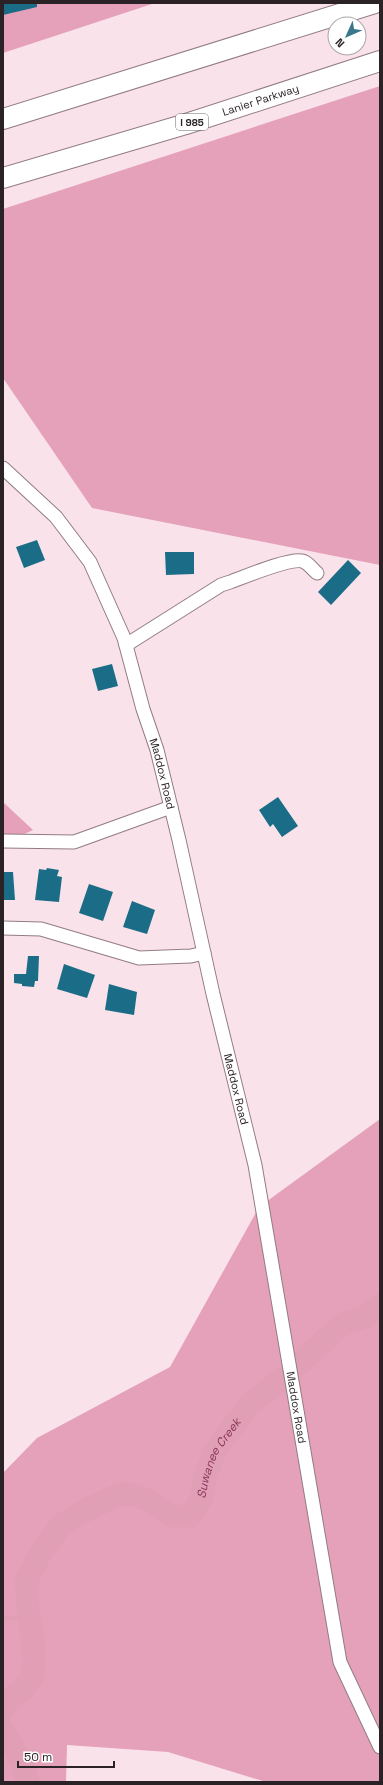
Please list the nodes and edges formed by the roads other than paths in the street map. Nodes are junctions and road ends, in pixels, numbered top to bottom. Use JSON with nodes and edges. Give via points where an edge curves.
{"nodes":[{"id":1,"x":375,"y":3,"type":"edge"},
{"id":2,"x":380,"y":62,"type":"edge"},
{"id":3,"x":3,"y":119,"type":"edge"},
{"id":4,"x":3,"y":178,"type":"edge"},
{"id":5,"x":3,"y":468,"type":"edge"},
{"id":6,"x":317,"y":573,"type":"dead end"},
{"id":7,"x":126,"y":645,"type":"junction"},
{"id":8,"x":171,"y":807,"type":"junction"},
{"id":9,"x":3,"y":842,"type":"edge"},
{"id":10,"x":3,"y":928,"type":"edge"},
{"id":11,"x":204,"y":953,"type":"junction"},
{"id":12,"x":380,"y":1747,"type":"edge"}],
"edges":[{"from":1,"to":3,"type":"highway"},
{"from":2,"to":4,"type":"highway","name":"Lanier Parkway","number":"I 985","via":[[186,124]]},
{"from":5,"to":7,"type":"street","name":"Maddox Road","via":[[56,517],[90,562]]},
{"from":6,"to":7,"type":"street","via":[[301,561],[282,564],[221,585]]},
{"from":7,"to":8,"type":"street","name":"Maddox Road"},
{"from":8,"to":9,"type":"street","via":[[74,842]]},
{"from":8,"to":11,"type":"street","name":"Maddox Road"},
{"from":10,"to":11,"type":"street","via":[[41,929],[140,958]]},
{"from":11,"to":12,"type":"street","name":"Maddox Road","via":[[255,1165],[340,1662]]}]}
